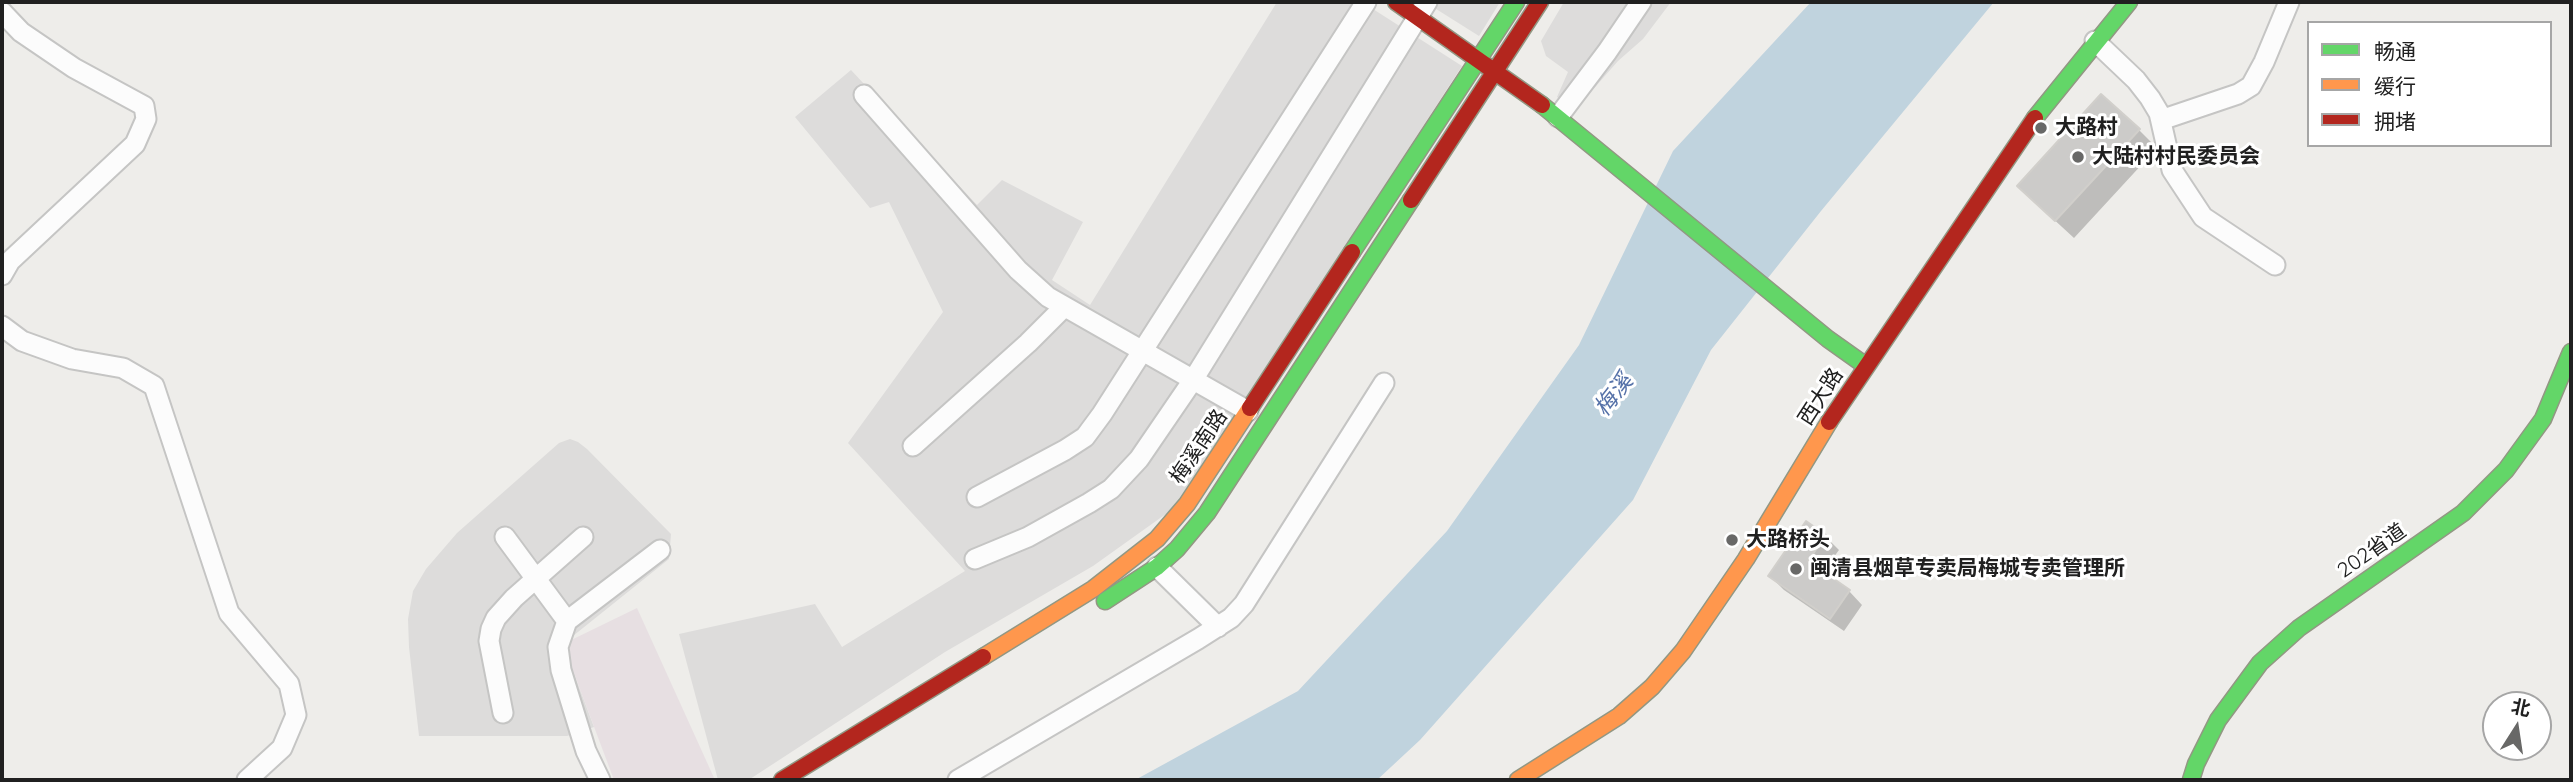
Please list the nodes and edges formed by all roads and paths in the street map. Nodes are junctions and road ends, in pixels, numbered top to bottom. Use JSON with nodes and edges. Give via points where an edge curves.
{"nodes":[{"id":1,"x":1366,"y":2,"type":"edge"},
{"id":2,"x":1396,"y":2,"type":"edge"},
{"id":3,"x":1517,"y":2,"type":"edge"},
{"id":4,"x":1540,"y":2,"type":"edge"},
{"id":5,"x":1641,"y":2,"type":"edge"},
{"id":6,"x":2129,"y":2,"type":"edge"},
{"id":7,"x":2289,"y":2,"type":"edge"},
{"id":8,"x":1422,"y":9,"type":"edge"},
{"id":9,"x":2,"y":12,"type":"edge"},
{"id":10,"x":2095,"y":41,"type":"junction"},
{"id":11,"x":1479,"y":60,"type":"junction"},
{"id":12,"x":1496,"y":72,"type":"junction"},
{"id":13,"x":864,"y":94,"type":"dead end"},
{"id":14,"x":1558,"y":117,"type":"junction"},
{"id":15,"x":2161,"y":121,"type":"junction"},
{"id":16,"x":2274,"y":265,"type":"dead end"},
{"id":17,"x":2,"y":275,"type":"edge"},
{"id":18,"x":1064,"y":307,"type":"junction"},
{"id":19,"x":2,"y":326,"type":"edge"},
{"id":20,"x":1142,"y":351,"type":"junction"},
{"id":21,"x":2571,"y":352,"type":"edge"},
{"id":22,"x":1867,"y":366,"type":"junction"},
{"id":23,"x":1193,"y":380,"type":"junction"},
{"id":24,"x":1384,"y":383,"type":"dead end"},
{"id":25,"x":1248,"y":411,"type":"junction"},
{"id":26,"x":913,"y":446,"type":"dead end"},
{"id":27,"x":977,"y":497,"type":"dead end"},
{"id":28,"x":505,"y":537,"type":"dead end"},
{"id":29,"x":583,"y":537,"type":"dead end"},
{"id":30,"x":660,"y":550,"type":"dead end"},
{"id":31,"x":975,"y":559,"type":"dead end"},
{"id":32,"x":1157,"y":567,"type":"junction"},
{"id":33,"x":536,"y":579,"type":"junction"},
{"id":34,"x":1089,"y":611,"type":"dead end"},
{"id":35,"x":567,"y":621,"type":"junction"},
{"id":36,"x":1218,"y":628,"type":"junction"},
{"id":37,"x":503,"y":712,"type":"dead end"},
{"id":38,"x":247,"y":780,"type":"edge"},
{"id":39,"x":600,"y":780,"type":"edge"},
{"id":40,"x":782,"y":780,"type":"edge"},
{"id":41,"x":958,"y":780,"type":"edge"},
{"id":42,"x":1518,"y":780,"type":"edge"},
{"id":43,"x":2191,"y":780,"type":"edge"}],
"edges":[{"from":1,"to":20,"type":"street"},
{"from":2,"to":8,"type":"main road"},
{"from":3,"to":11,"type":"main road","name":"梅溪南路"},
{"from":4,"to":12,"type":"main road","name":"梅溪南路"},
{"from":5,"to":14,"type":"street"},
{"from":6,"to":10,"type":"main road","name":"西大路"},
{"from":7,"to":15,"type":"street","via":[[2251,86]]},
{"from":8,"to":11,"type":"main road"},
{"from":8,"to":23,"type":"street"},
{"from":9,"to":17,"type":"street","via":[[21,32],[74,68],[144,106],[146,119],[135,144],[10,261]]},
{"from":10,"to":15,"type":"street","via":[[2136,80]]},
{"from":10,"to":22,"type":"main road","name":"西大路","via":[[2003,163]]},
{"from":11,"to":12,"type":"main road"},
{"from":11,"to":25,"type":"main road","name":"梅溪南路"},
{"from":12,"to":14,"type":"main road"},
{"from":12,"to":32,"type":"main road","name":"梅溪南路","via":[[1207,513]]},
{"from":13,"to":18,"type":"street","via":[[1018,270]]},
{"from":14,"to":22,"type":"main road"},
{"from":15,"to":16,"type":"street","via":[[2172,170],[2191,202],[2203,217]]},
{"from":18,"to":20,"type":"street"},
{"from":18,"to":26,"type":"street"},
{"from":19,"to":38,"type":"street","via":[[22,341],[72,359],[123,368],[154,386],[229,613],[289,684],[296,715],[282,748]]},
{"from":20,"to":23,"type":"street"},
{"from":20,"to":27,"type":"street","via":[[1085,437]]},
{"from":21,"to":43,"type":"main road","name":"202省道","via":[[2543,419],[2506,470],[2463,513],[2299,628],[2260,663],[2218,720]]},
{"from":22,"to":42,"type":"main road","name":"西大路","via":[[1746,559],[1675,661],[1619,716]]},
{"from":23,"to":25,"type":"street"},
{"from":23,"to":31,"type":"street","via":[[1139,459],[1111,489],[1057,522]]},
{"from":24,"to":36,"type":"street","via":[[1244,604]]},
{"from":25,"to":40,"type":"main road","name":"梅溪南路","via":[[1182,510],[1134,559]]},
{"from":28,"to":33,"type":"street"},
{"from":29,"to":33,"type":"street"},
{"from":30,"to":35,"type":"street"},
{"from":32,"to":34,"type":"main road","name":"梅溪南路"},
{"from":32,"to":36,"type":"street"},
{"from":33,"to":35,"type":"street"},
{"from":33,"to":37,"type":"street","via":[[505,608],[491,629],[489,641]]},
{"from":35,"to":39,"type":"street","via":[[558,647],[561,670],[586,751]]},
{"from":36,"to":41,"type":"street"}]}
